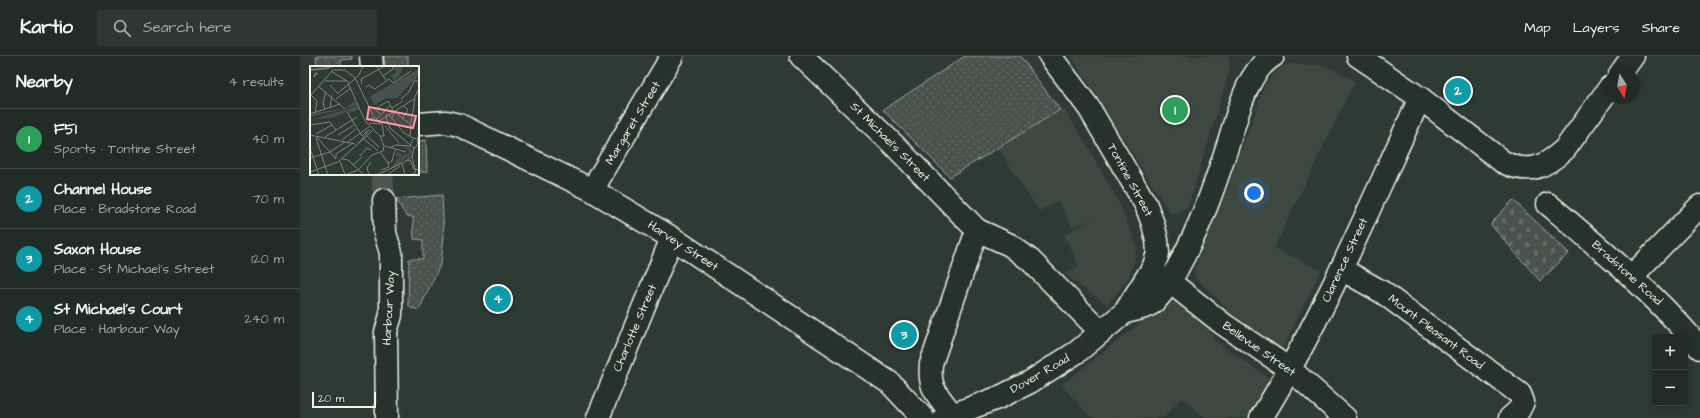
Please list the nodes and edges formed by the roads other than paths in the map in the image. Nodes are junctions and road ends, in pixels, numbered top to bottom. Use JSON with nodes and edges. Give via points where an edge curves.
{"nodes":[{"id":1,"x":371,"y":56,"type":"edge"},
{"id":2,"x":672,"y":56,"type":"edge"},
{"id":3,"x":801,"y":56,"type":"edge"},
{"id":4,"x":1050,"y":56,"type":"edge"},
{"id":5,"x":1273,"y":56,"type":"edge"},
{"id":6,"x":1358,"y":56,"type":"edge"},
{"id":7,"x":1633,"y":56,"type":"edge"},
{"id":8,"x":372,"y":66,"type":"edge"},
{"id":9,"x":1624,"y":68,"type":"edge"},
{"id":10,"x":1604,"y":95,"type":"edge"},
{"id":11,"x":1420,"y":98,"type":"junction"},
{"id":12,"x":419,"y":124,"type":"edge"},
{"id":13,"x":592,"y":190,"type":"junction"},
{"id":14,"x":384,"y":200,"type":"tunnel mouth"},
{"id":15,"x":1548,"y":204,"type":"dead end"},
{"id":16,"x":1700,"y":206,"type":"edge"},
{"id":17,"x":977,"y":230,"type":"junction"},
{"id":18,"x":672,"y":238,"type":"junction"},
{"id":19,"x":1342,"y":269,"type":"junction"},
{"id":20,"x":1632,"y":276,"type":"junction"},
{"id":21,"x":1170,"y":282,"type":"junction"},
{"id":22,"x":1125,"y":312,"type":"junction"},
{"id":23,"x":1101,"y":332,"type":"junction"},
{"id":24,"x":1700,"y":348,"type":"edge"},
{"id":25,"x":1291,"y":370,"type":"junction"},
{"id":26,"x":1516,"y":410,"type":"edge"},
{"id":27,"x":950,"y":417,"type":"edge"},
{"id":28,"x":387,"y":418,"type":"edge"},
{"id":29,"x":598,"y":418,"type":"edge"},
{"id":30,"x":923,"y":418,"type":"edge"},
{"id":31,"x":1261,"y":418,"type":"edge"},
{"id":32,"x":1345,"y":418,"type":"edge"}],
"edges":[{"from":1,"to":8,"type":"street"},
{"from":2,"to":13,"type":"street","name":"Margaret Street"},
{"from":3,"to":17,"type":"street","name":"St Michael's Street","via":[[895,146]]},
{"from":4,"to":22,"type":"street","name":"Tontine Street","via":[[1089,108],[1130,177],[1153,224],[1158,253],[1154,266]]},
{"from":5,"to":21,"type":"street","via":[[1260,67],[1244,96],[1195,238]]},
{"from":6,"to":11,"type":"street"},
{"from":7,"to":9,"type":"street"},
{"from":10,"to":11,"type":"street","via":[[1565,149],[1539,167],[1528,169],[1515,168],[1503,162]]},
{"from":11,"to":19,"type":"street","name":"Clarence Street"},
{"from":12,"to":13,"type":"street","name":"Harvey Street","via":[[446,122],[459,125]]},
{"from":13,"to":18,"type":"street","name":"Harvey Street"},
{"from":14,"to":28,"type":"street","name":"Harbour Way","via":[[385,232],[391,252],[391,315],[386,332]]},
{"from":15,"to":20,"type":"street","name":"Bradstone Road"},
{"from":16,"to":20,"type":"street"},
{"from":17,"to":23,"type":"street","name":"St Michael's Street","via":[[1010,245],[1030,260]]},
{"from":17,"to":27,"type":"street","via":[[930,364],[929,378],[933,389]]},
{"from":18,"to":29,"type":"street","name":"Charlotte Street"},
{"from":18,"to":30,"type":"street","name":"Harvey Street","via":[[890,384]]},
{"from":19,"to":25,"type":"street","name":"Clarence Street"},
{"from":19,"to":26,"type":"street","name":"Mount Pleasant Road","via":[[1382,292],[1520,394]]},
{"from":20,"to":24,"type":"street","name":"Bradstone Road","via":[[1674,316]]},
{"from":21,"to":22,"type":"street","via":[[1152,303],[1143,309]]},
{"from":21,"to":25,"type":"street","name":"Bellevue Street","via":[[1223,324]]},
{"from":22,"to":23,"type":"street","name":"Dover Road"},
{"from":23,"to":27,"type":"street","name":"Dover Road","via":[[1077,352],[1030,382]]},
{"from":25,"to":31,"type":"street","name":"Clarence Street"},
{"from":25,"to":32,"type":"street","name":"Bellevue Street"}]}
